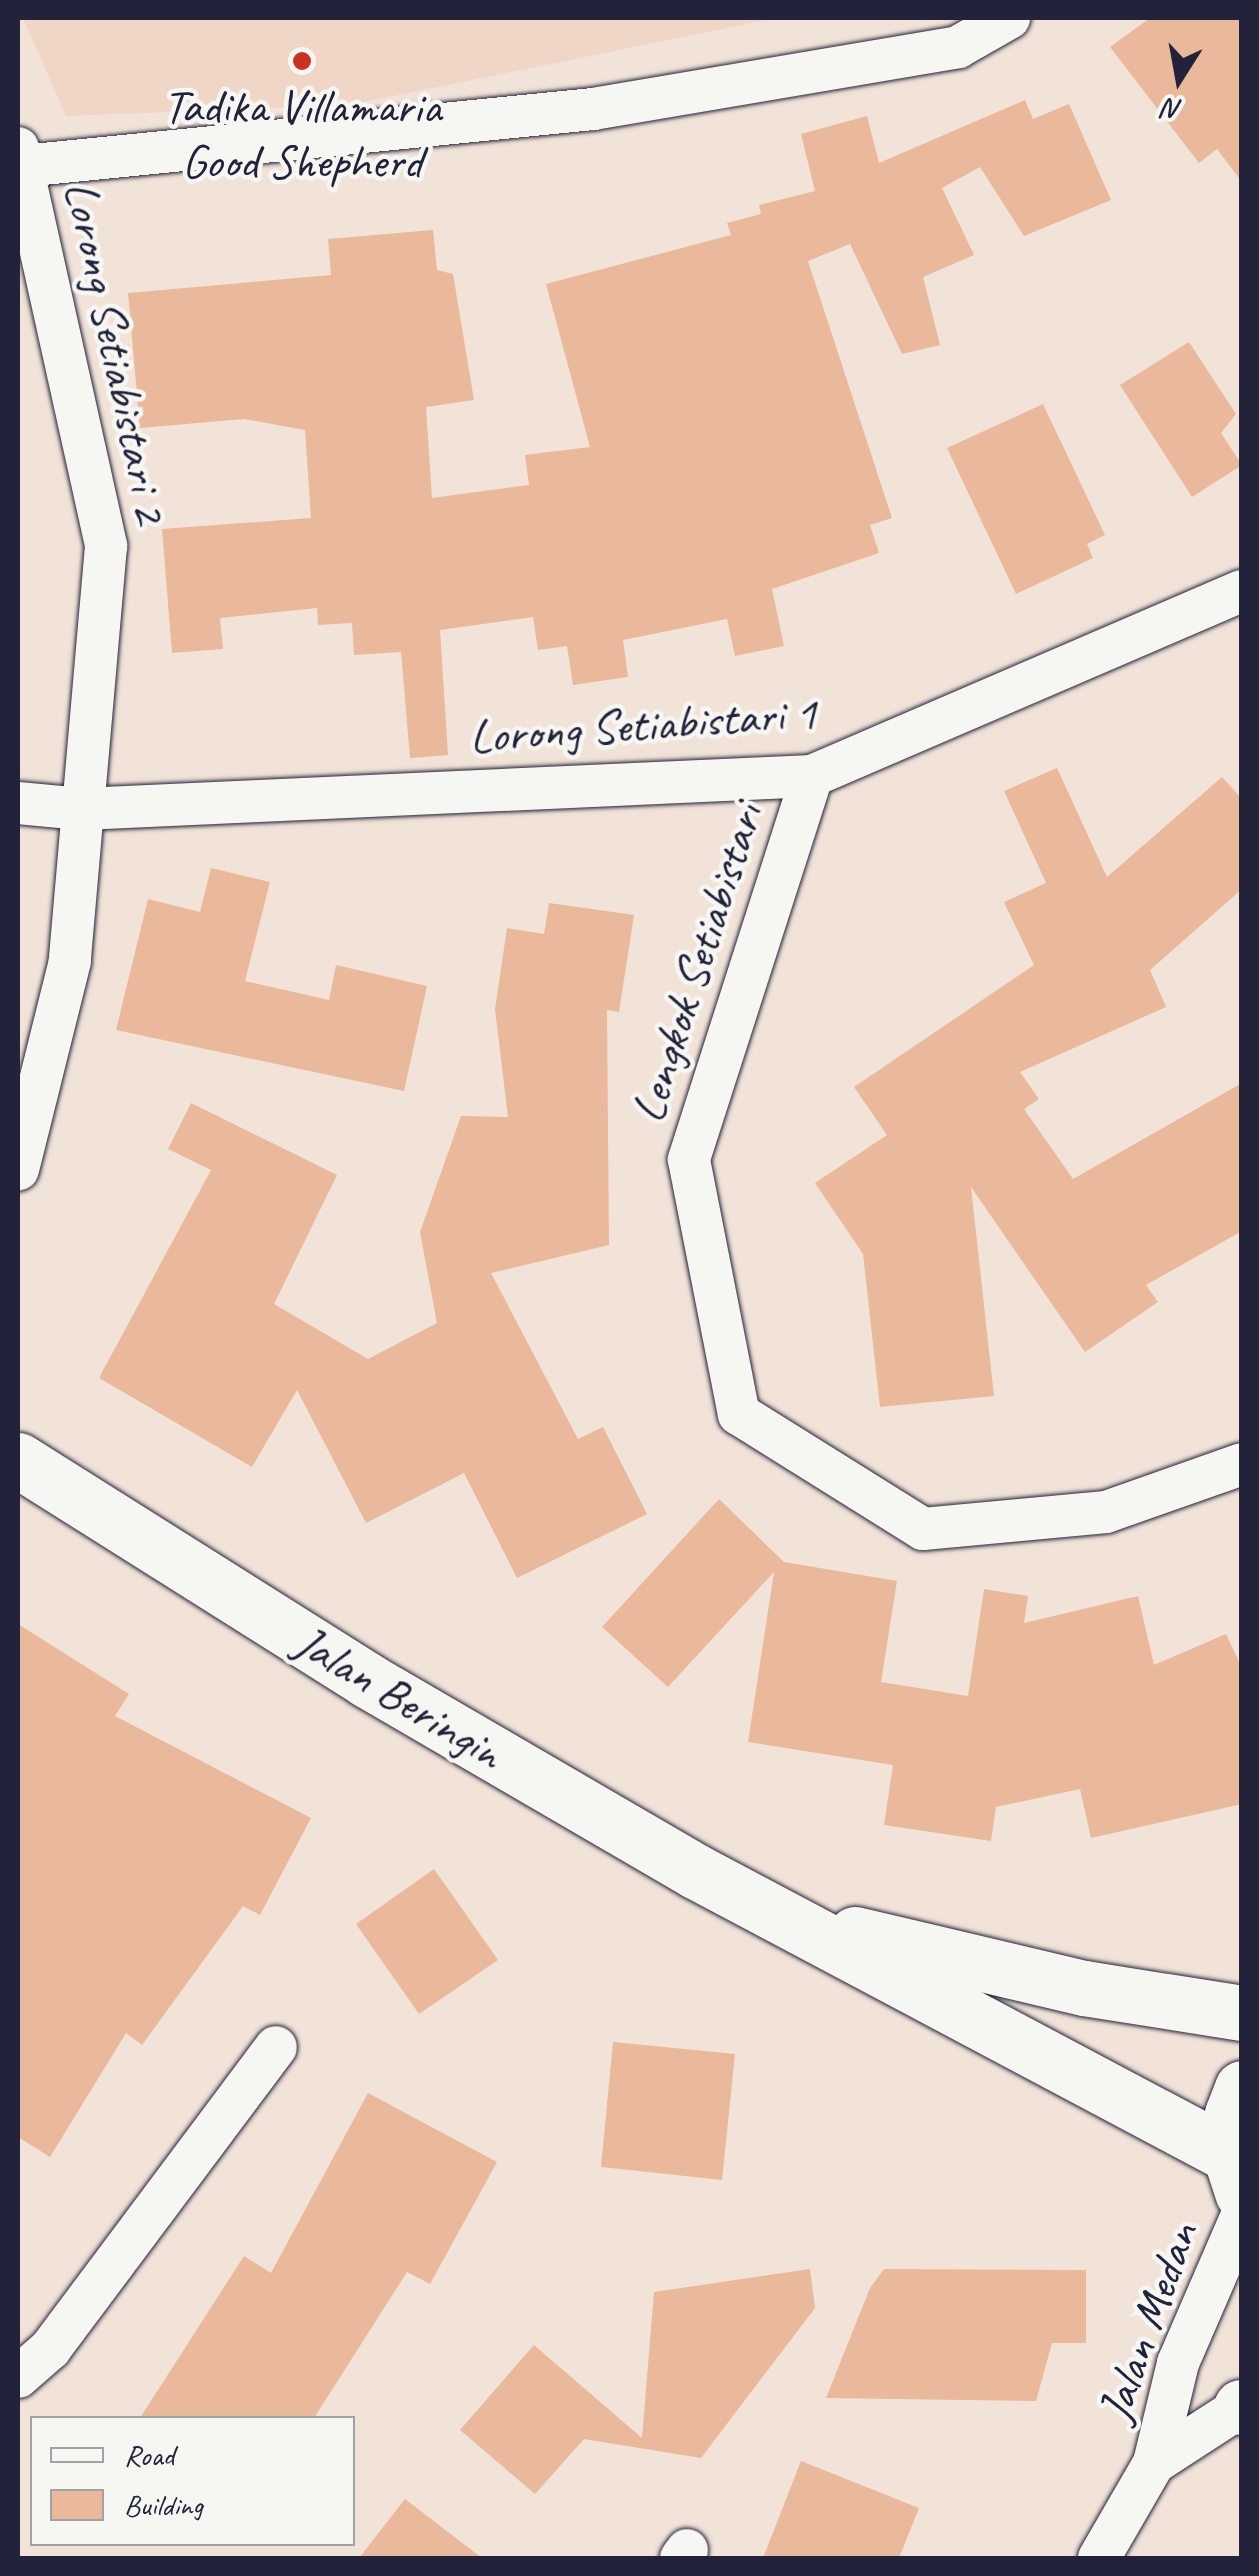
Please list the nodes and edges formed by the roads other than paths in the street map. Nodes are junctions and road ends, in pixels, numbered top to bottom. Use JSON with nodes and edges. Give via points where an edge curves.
{"nodes":[{"id":1,"x":1009,"y":18,"type":"edge"},
{"id":2,"x":20,"y":158,"type":"edge"},
{"id":3,"x":1242,"y":591,"type":"edge"},
{"id":4,"x":812,"y":776,"type":"junction"},
{"id":5,"x":18,"y":803,"type":"edge"},
{"id":6,"x":82,"y":809,"type":"junction"},
{"id":7,"x":18,"y":1170,"type":"edge"},
{"id":8,"x":18,"y":1460,"type":"edge"},
{"id":9,"x":1242,"y":1464,"type":"edge"},
{"id":10,"x":788,"y":1920,"type":"junction"},
{"id":11,"x":1242,"y":2012,"type":"edge"},
{"id":12,"x":276,"y":2047,"type":"dead end"},
{"id":13,"x":1242,"y":2088,"type":"edge"},
{"id":14,"x":1236,"y":2174,"type":"edge"},
{"id":15,"x":1242,"y":2216,"type":"edge"},
{"id":16,"x":18,"y":2377,"type":"edge"},
{"id":17,"x":1241,"y":2407,"type":"edge"},
{"id":18,"x":1154,"y":2463,"type":"junction"},
{"id":19,"x":1099,"y":2558,"type":"edge"}],
"edges":[{"from":1,"to":2,"type":"street","via":[[958,47],[593,109]]},
{"from":2,"to":6,"type":"street","name":"Lorong Setiabistari 2","via":[[106,546]]},
{"from":3,"to":4,"type":"street","name":"Lorong Setiabistari 1"},
{"from":4,"to":6,"type":"street","name":"Lorong Setiabistari 1"},
{"from":4,"to":9,"type":"street","name":"Lengkok Setiabistari","via":[[689,1160],[739,1414],[923,1529],[1106,1512]]},
{"from":5,"to":6,"type":"street","name":"Lorong Setiabistari 1"},
{"from":6,"to":7,"type":"street","name":"Lorong Setiabistari 2","via":[[70,961]]},
{"from":8,"to":10,"type":"street","name":"Jalan Beringin","via":[[367,1680]]},
{"from":10,"to":11,"type":"street","name":"Jalan Beringin","via":[[1084,1988]]},
{"from":10,"to":14,"type":"street","name":"Jalan Beringin"},
{"from":12,"to":16,"type":"street","via":[[50,2349]]},
{"from":13,"to":14,"type":"street","via":[[1232,2114]]},
{"from":15,"to":18,"type":"street","name":"Jalan Medan","via":[[1178,2363]]},
{"from":17,"to":18,"type":"street","name":"Jalan Medan"},
{"from":18,"to":19,"type":"street","name":"Jalan Medan"}]}
